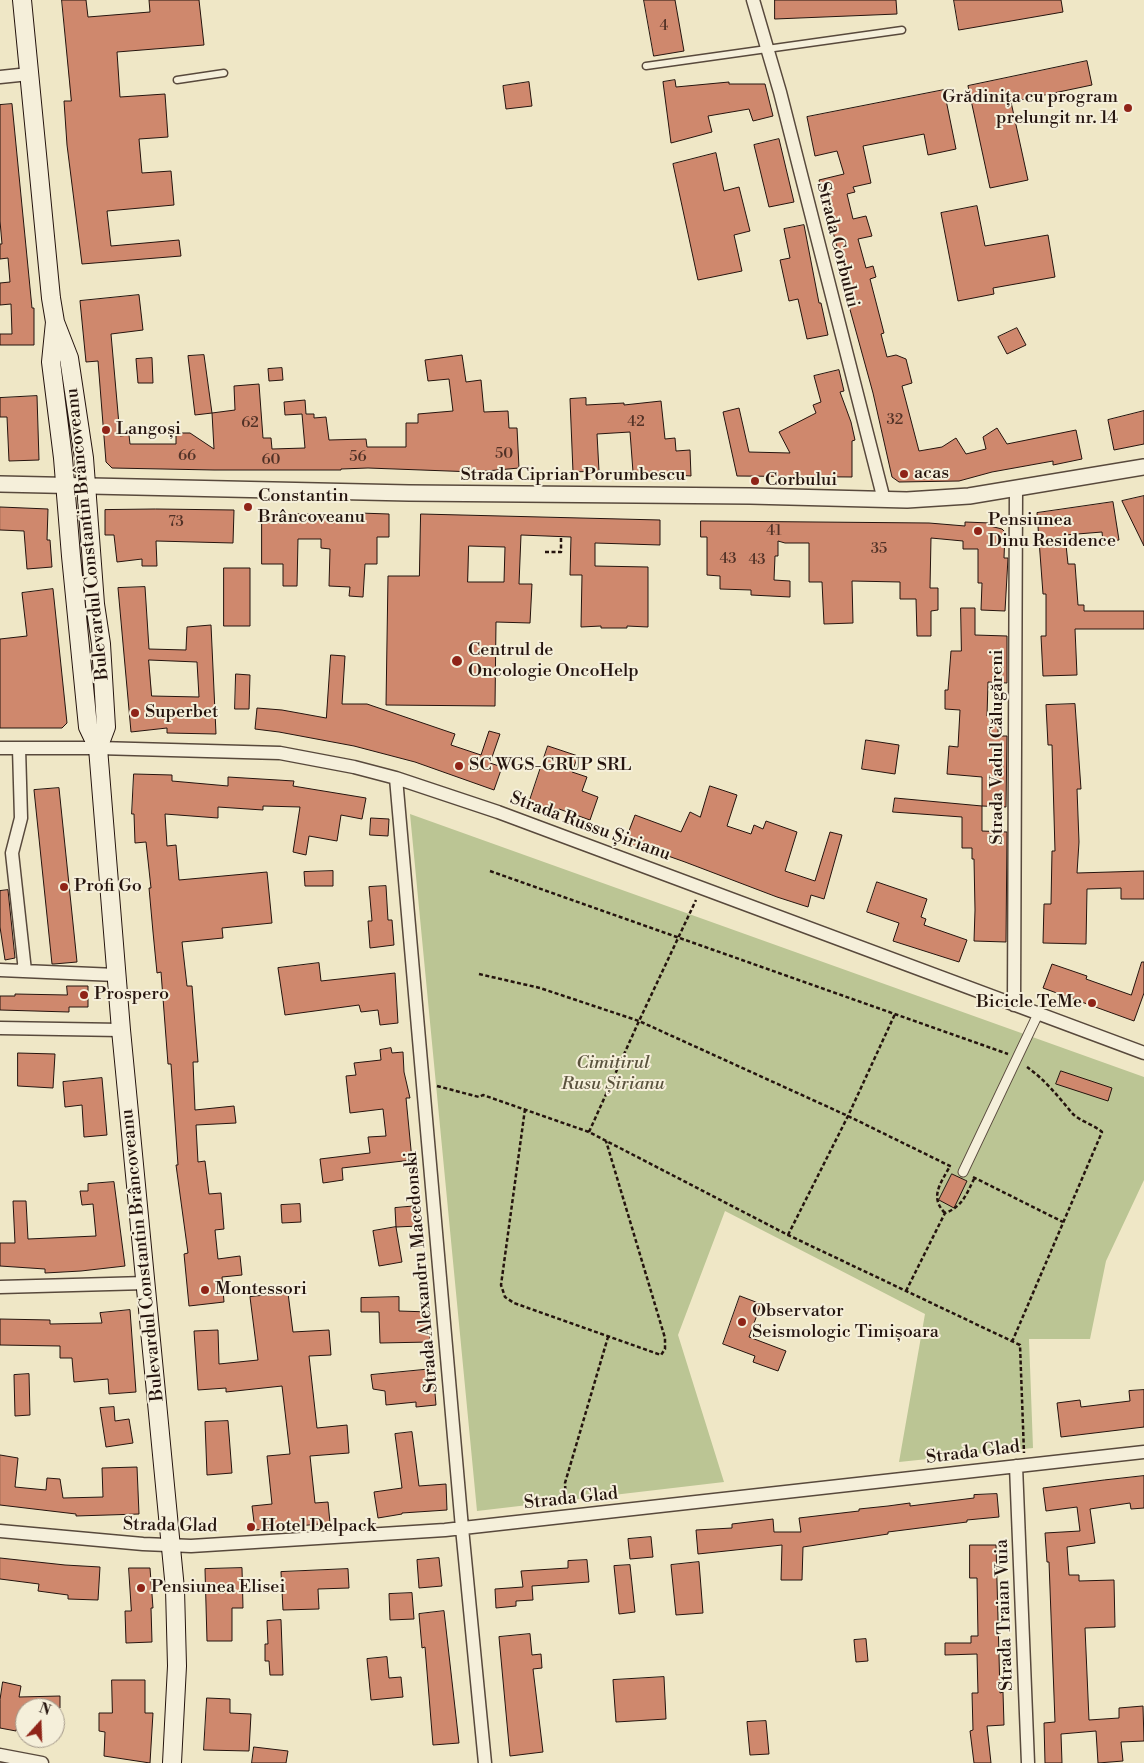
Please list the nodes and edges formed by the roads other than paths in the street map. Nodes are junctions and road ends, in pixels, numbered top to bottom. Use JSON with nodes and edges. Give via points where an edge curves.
{"nodes":[{"id":1,"x":22,"y":0,"type":"edge"},
{"id":2,"x":753,"y":0,"type":"edge"},
{"id":3,"x":902,"y":30,"type":"dead end"},
{"id":4,"x":766,"y":49,"type":"junction"},
{"id":5,"x":646,"y":66,"type":"dead end"},
{"id":6,"x":224,"y":73,"type":"dead end"},
{"id":7,"x":29,"y":74,"type":"junction"},
{"id":8,"x":0,"y":77,"type":"edge"},
{"id":9,"x":177,"y":80,"type":"dead end"},
{"id":10,"x":55,"y":322,"type":"junction"},
{"id":11,"x":1144,"y":467,"type":"edge"},
{"id":12,"x":0,"y":484,"type":"edge"},
{"id":13,"x":65,"y":485,"type":"junction"},
{"id":14,"x":86,"y":486,"type":"junction"},
{"id":15,"x":1016,"y":489,"type":"junction"},
{"id":16,"x":884,"y":500,"type":"junction"},
{"id":17,"x":0,"y":748,"type":"edge"},
{"id":18,"x":19,"y":748,"type":"junction"},
{"id":19,"x":98,"y":748,"type":"junction"},
{"id":20,"x":396,"y":778,"type":"junction"},
{"id":21,"x":0,"y":970,"type":"edge"},
{"id":22,"x":24,"y":971,"type":"junction"},
{"id":23,"x":116,"y":975,"type":"junction"},
{"id":24,"x":1014,"y":1005,"type":"junction"},
{"id":25,"x":1038,"y":1014,"type":"junction"},
{"id":26,"x":0,"y":1028,"type":"edge"},
{"id":27,"x":121,"y":1030,"type":"junction"},
{"id":28,"x":1144,"y":1053,"type":"edge"},
{"id":29,"x":963,"y":1172,"type":"road end"},
{"id":30,"x":146,"y":1283,"type":"junction"},
{"id":31,"x":0,"y":1287,"type":"edge"},
{"id":32,"x":1144,"y":1452,"type":"edge"},
{"id":33,"x":1020,"y":1465,"type":"junction"},
{"id":34,"x":462,"y":1528,"type":"junction"},
{"id":35,"x":0,"y":1531,"type":"edge"},
{"id":36,"x":171,"y":1546,"type":"junction"},
{"id":37,"x":0,"y":1755,"type":"edge"},
{"id":38,"x":42,"y":1763,"type":"edge"},
{"id":39,"x":172,"y":1763,"type":"edge"},
{"id":40,"x":485,"y":1763,"type":"edge"},
{"id":41,"x":1028,"y":1763,"type":"edge"}],
"edges":[{"from":1,"to":7,"type":"main road","name":"Bulevardul Constantin Brâncoveanu"},
{"from":2,"to":4,"type":"street","name":"Strada Corbului"},
{"from":3,"to":4,"type":"lane"},
{"from":4,"to":5,"type":"lane"},
{"from":4,"to":16,"type":"street","name":"Strada Corbului","via":[[780,92]]},
{"from":6,"to":9,"type":"lane"},
{"from":7,"to":8,"type":"street"},
{"from":7,"to":10,"type":"main road","name":"Bulevardul Constantin Brâncoveanu"},
{"from":10,"to":13,"type":"main road","name":"Bulevardul Constantin Brâncoveanu","via":[[51,362]]},
{"from":10,"to":14,"type":"main road","name":"Bulevardul Constantin Brâncoveanu","via":[[69,358]]},
{"from":11,"to":15,"type":"street","name":"Strada Ciprian Porumbescu"},
{"from":12,"to":13,"type":"street","name":"Strada Ciprian Porumbescu"},
{"from":13,"to":14,"type":"street","name":"Strada Ciprian Porumbescu"},
{"from":13,"to":19,"type":"main road","name":"Bulevardul Constantin Brâncoveanu","via":[[88,727]]},
{"from":14,"to":16,"type":"street","name":"Strada Ciprian Porumbescu"},
{"from":14,"to":19,"type":"main road","name":"Bulevardul Constantin Brâncoveanu","via":[[106,727]]},
{"from":15,"to":16,"type":"street","name":"Strada Ciprian Porumbescu","via":[[969,496]]},
{"from":15,"to":24,"type":"street","name":"Strada Vadul Călugăreni"},
{"from":17,"to":18,"type":"street","name":"Strada Russu Șirianu"},
{"from":18,"to":19,"type":"street","name":"Strada Russu Șirianu"},
{"from":18,"to":22,"type":"street","via":[[20,818],[12,853]]},
{"from":19,"to":20,"type":"street","name":"Strada Russu Șirianu","via":[[280,753]]},
{"from":19,"to":23,"type":"main road","name":"Bulevardul Constantin Brâncoveanu"},
{"from":20,"to":24,"type":"street","name":"Strada Russu Șirianu","via":[[481,806]]},
{"from":20,"to":34,"type":"street","name":"Strada Alexandru Macedonski"},
{"from":21,"to":22,"type":"street"},
{"from":22,"to":23,"type":"street"},
{"from":23,"to":27,"type":"main road","name":"Bulevardul Constantin Brâncoveanu"},
{"from":24,"to":25,"type":"street","name":"Strada Russu Șirianu"},
{"from":25,"to":28,"type":"street","name":"Strada Russu Șirianu"},
{"from":25,"to":29,"type":"street"},
{"from":26,"to":27,"type":"street"},
{"from":27,"to":30,"type":"main road","name":"Bulevardul Constantin Brâncoveanu"},
{"from":30,"to":31,"type":"street"},
{"from":30,"to":36,"type":"main road","name":"Bulevardul Constantin Brâncoveanu"},
{"from":32,"to":33,"type":"street","name":"Strada Glad"},
{"from":33,"to":34,"type":"street","name":"Strada Glad"},
{"from":33,"to":41,"type":"street","name":"Strada Traian Vuia"},
{"from":34,"to":36,"type":"street","name":"Strada Glad"},
{"from":34,"to":40,"type":"street","name":"Strada Alexandru Macedonski"},
{"from":35,"to":36,"type":"street","name":"Strada Glad"},
{"from":36,"to":39,"type":"main road","name":"Bulevardul Constantin Brâncoveanu","via":[[177,1631]]},
{"from":37,"to":38,"type":"street"}]}
